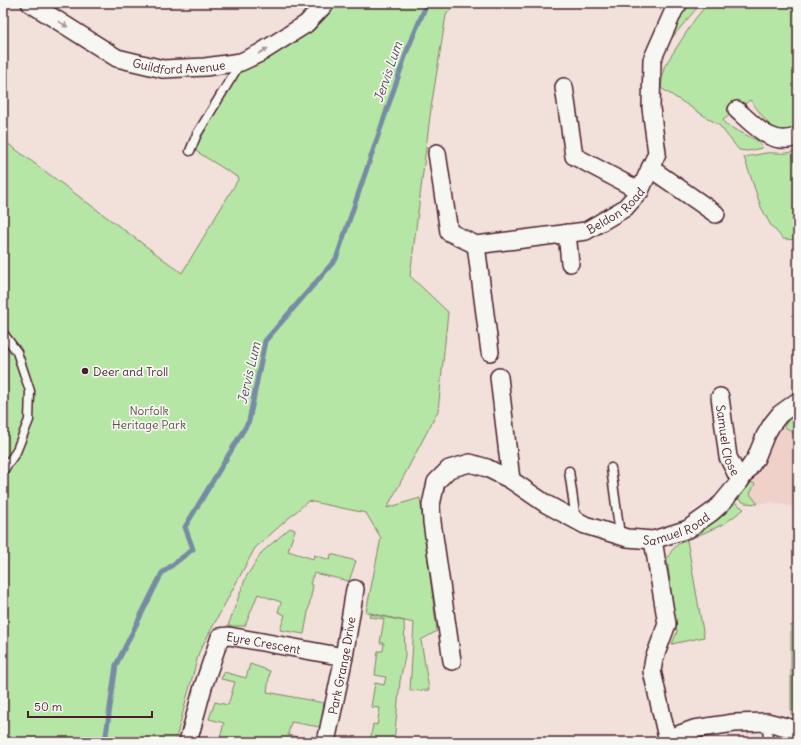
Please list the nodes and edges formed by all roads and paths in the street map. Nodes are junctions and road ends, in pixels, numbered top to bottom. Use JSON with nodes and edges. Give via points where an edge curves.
{"nodes":[{"id":1,"x":30,"y":3,"type":"edge"},
{"id":2,"x":326,"y":3,"type":"edge"},
{"id":3,"x":680,"y":3,"type":"edge"},
{"id":4,"x":241,"y":62,"type":"junction"},
{"id":5,"x":564,"y":87,"type":"dead end"},
{"id":6,"x":737,"y":110,"type":"dead end"},
{"id":7,"x":798,"y":136,"type":"edge"},
{"id":8,"x":190,"y":151,"type":"dead end"},
{"id":9,"x":437,"y":153,"type":"dead end"},
{"id":10,"x":650,"y":168,"type":"junction"},
{"id":11,"x":640,"y":192,"type":"junction"},
{"id":12,"x":716,"y":214,"type":"dead end"},
{"id":13,"x":567,"y":233,"type":"junction"},
{"id":14,"x":476,"y":245,"type":"junction"},
{"id":15,"x":570,"y":263,"type":"dead end"},
{"id":16,"x":3,"y":333,"type":"edge"},
{"id":17,"x":490,"y":352,"type":"dead end"},
{"id":18,"x":499,"y":377,"type":"dead end"},
{"id":19,"x":720,"y":397,"type":"dead end"},
{"id":20,"x":798,"y":401,"type":"edge"},
{"id":21,"x":611,"y":468,"type":"dead end"},
{"id":22,"x":3,"y":471,"type":"edge"},
{"id":23,"x":569,"y":471,"type":"dead end"},
{"id":24,"x":511,"y":480,"type":"junction"},
{"id":25,"x":740,"y":482,"type":"junction"},
{"id":26,"x":576,"y":520,"type":"junction"},
{"id":27,"x":620,"y":536,"type":"junction"},
{"id":28,"x":653,"y":540,"type":"junction"},
{"id":29,"x":355,"y":589,"type":"dead end"},
{"id":30,"x":344,"y":657,"type":"junction"},
{"id":31,"x":452,"y":662,"type":"dead end"},
{"id":32,"x":767,"y":722,"type":"junction"},
{"id":33,"x":798,"y":730,"type":"edge"},
{"id":34,"x":668,"y":740,"type":"edge"},
{"id":35,"x":188,"y":742,"type":"edge"},
{"id":36,"x":326,"y":742,"type":"edge"},
{"id":37,"x":768,"y":742,"type":"edge"}],
"edges":[{"from":1,"to":4,"type":"street","name":"Guildford Avenue","one_way":true,"via":[[117,58],[163,69]]},
{"from":4,"to":2,"type":"street","name":"Guildford Avenue","one_way":true,"via":[[306,24]]},
{"from":3,"to":10,"type":"street","name":"Beldon Road","via":[[674,10],[652,60],[651,108],[657,153]]},
{"from":4,"to":8,"type":"lane"},
{"from":5,"to":11,"type":"street","via":[[574,156]]},
{"from":6,"to":7,"type":"street","via":[[767,136],[778,139]]},
{"from":9,"to":14,"type":"street","via":[[449,232]]},
{"from":10,"to":11,"type":"street","name":"Beldon Road"},
{"from":10,"to":12,"type":"street"},
{"from":11,"to":13,"type":"street","name":"Beldon Road","via":[[625,208],[586,231]]},
{"from":13,"to":14,"type":"street","name":"Beldon Road"},
{"from":13,"to":15,"type":"street"},
{"from":14,"to":17,"type":"street"},
{"from":16,"to":22,"type":"lane","via":[[17,352],[30,392],[29,420],[16,452]]},
{"from":18,"to":24,"type":"street"},
{"from":19,"to":25,"type":"street","name":"Samuel Close","via":[[728,457]]},
{"from":20,"to":25,"type":"street","name":"Samuel Road","via":[[780,414],[772,424],[764,436],[756,458]]},
{"from":21,"to":27,"type":"lane"},
{"from":23,"to":26,"type":"lane"},
{"from":24,"to":26,"type":"street","name":"Samuel Road","via":[[546,504]]},
{"from":24,"to":31,"type":"street","name":"Samuel Road","via":[[470,463],[450,469],[436,482],[430,505]]},
{"from":25,"to":28,"type":"street","name":"Samuel Road","via":[[722,503],[688,529]]},
{"from":26,"to":27,"type":"street","name":"Samuel Road"},
{"from":27,"to":28,"type":"street","name":"Samuel Road"},
{"from":28,"to":34,"type":"street","via":[[667,624],[652,671]]},
{"from":29,"to":30,"type":"street","name":"Park Grange Drive"},
{"from":30,"to":35,"type":"street","name":"Eyre Crescent","via":[[229,636],[220,637]]},
{"from":30,"to":36,"type":"street","name":"Park Grange Drive"},
{"from":32,"to":33,"type":"street"},
{"from":32,"to":34,"type":"street","via":[[734,723],[694,729]]},
{"from":32,"to":37,"type":"lane"}]}
